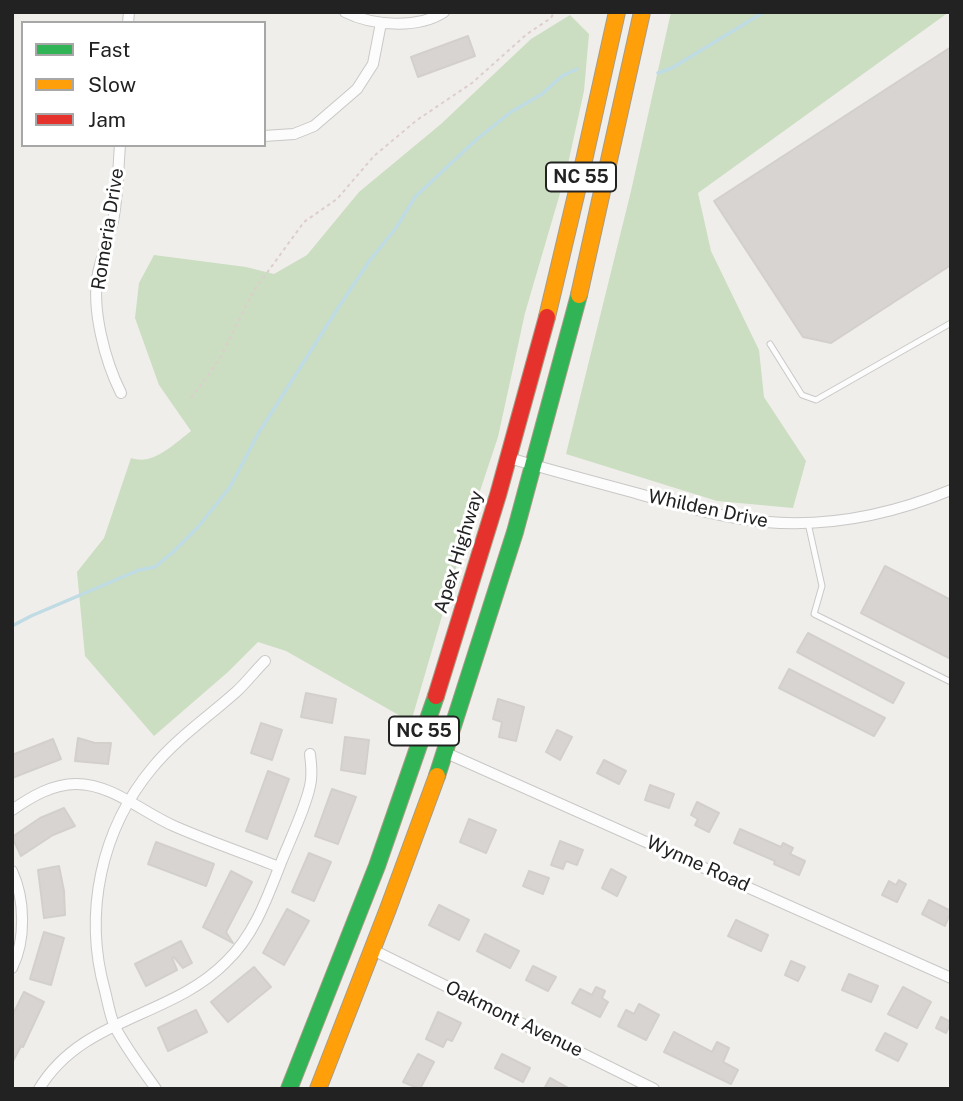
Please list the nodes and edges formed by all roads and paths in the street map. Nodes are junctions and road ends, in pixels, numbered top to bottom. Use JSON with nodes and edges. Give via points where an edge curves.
{"nodes":[{"id":1,"x":345,"y":12,"type":"edge"},
{"id":2,"x":444,"y":12,"type":"edge"},
{"id":3,"x":554,"y":12,"type":"edge"},
{"id":4,"x":617,"y":12,"type":"edge"},
{"id":5,"x":642,"y":12,"type":"edge"},
{"id":6,"x":381,"y":23,"type":"junction"},
{"id":7,"x":266,"y":136,"type":"edge"},
{"id":8,"x":120,"y":147,"type":"edge"},
{"id":9,"x":951,"y":323,"type":"edge"},
{"id":10,"x":770,"y":344,"type":"dead end"},
{"id":11,"x":121,"y":393,"type":"dead end"},
{"id":12,"x":191,"y":397,"type":"dead end"},
{"id":13,"x":509,"y":458,"type":"junction"},
{"id":14,"x":533,"y":466,"type":"junction"},
{"id":15,"x":951,"y":490,"type":"edge"},
{"id":16,"x":808,"y":523,"type":"junction"},
{"id":17,"x":265,"y":661,"type":"dead end"},
{"id":18,"x":951,"y":682,"type":"edge"},
{"id":19,"x":444,"y":752,"type":"junction"},
{"id":20,"x":310,"y":754,"type":"dead end"},
{"id":21,"x":127,"y":801,"type":"junction"},
{"id":22,"x":12,"y":810,"type":"edge"},
{"id":23,"x":279,"y":867,"type":"junction"},
{"id":24,"x":12,"y":871,"type":"edge"},
{"id":25,"x":373,"y":950,"type":"junction"},
{"id":26,"x":12,"y":968,"type":"edge"},
{"id":27,"x":951,"y":978,"type":"edge"},
{"id":28,"x":114,"y":1025,"type":"junction"},
{"id":29,"x":39,"y":1089,"type":"edge"},
{"id":30,"x":156,"y":1089,"type":"edge"},
{"id":31,"x":289,"y":1089,"type":"edge"},
{"id":32,"x":318,"y":1089,"type":"edge"},
{"id":33,"x":654,"y":1089,"type":"edge"}],
"edges":[{"from":1,"to":6,"type":"street"},
{"from":2,"to":6,"type":"street","via":[[410,23]]},
{"from":3,"to":12,"type":"path","via":[[472,83],[374,156],[337,199],[304,222],[253,292],[219,360]]},
{"from":4,"to":13,"type":"main road","name":"Apex Highway","number":"NC 55","via":[[570,223]]},
{"from":5,"to":14,"type":"main road","number":"NC 55","via":[[595,232]]},
{"from":6,"to":7,"type":"street","via":[[373,65],[357,89],[314,126],[294,134]]},
{"from":8,"to":11,"type":"street","name":"Romeria Drive","via":[[113,222],[96,290],[109,370]]},
{"from":9,"to":10,"type":"lane","via":[[816,400],[802,395]]},
{"from":13,"to":14,"type":"street","name":"Whilden Drive"},
{"from":13,"to":31,"type":"main road","name":"Apex Highway","number":"NC 55","via":[[421,740]]},
{"from":14,"to":16,"type":"street","name":"Whilden Drive","via":[[703,512],[755,521]]},
{"from":14,"to":19,"type":"main road","number":"NC 55"},
{"from":15,"to":16,"type":"street","name":"Whilden Drive","via":[[876,514]]},
{"from":16,"to":18,"type":"lane","via":[[822,586],[814,614]]},
{"from":17,"to":21,"type":"street","via":[[154,766]]},
{"from":19,"to":25,"type":"main road","number":"NC 55"},
{"from":19,"to":27,"type":"street","name":"Wynne Road"},
{"from":20,"to":23,"type":"street","via":[[311,781]]},
{"from":21,"to":22,"type":"street","via":[[103,789],[76,784],[40,792]]},
{"from":21,"to":23,"type":"street","via":[[171,825]]},
{"from":21,"to":28,"type":"street","via":[[98,882],[96,916],[95,945]]},
{"from":23,"to":28,"type":"street","via":[[260,915],[225,964],[181,995]]},
{"from":24,"to":26,"type":"street","via":[[21,904],[21,932]]},
{"from":25,"to":32,"type":"main road","number":"NC 55"},
{"from":25,"to":33,"type":"street","name":"Oakmont Avenue"},
{"from":28,"to":29,"type":"street","via":[[70,1052]]},
{"from":28,"to":30,"type":"street"}]}
